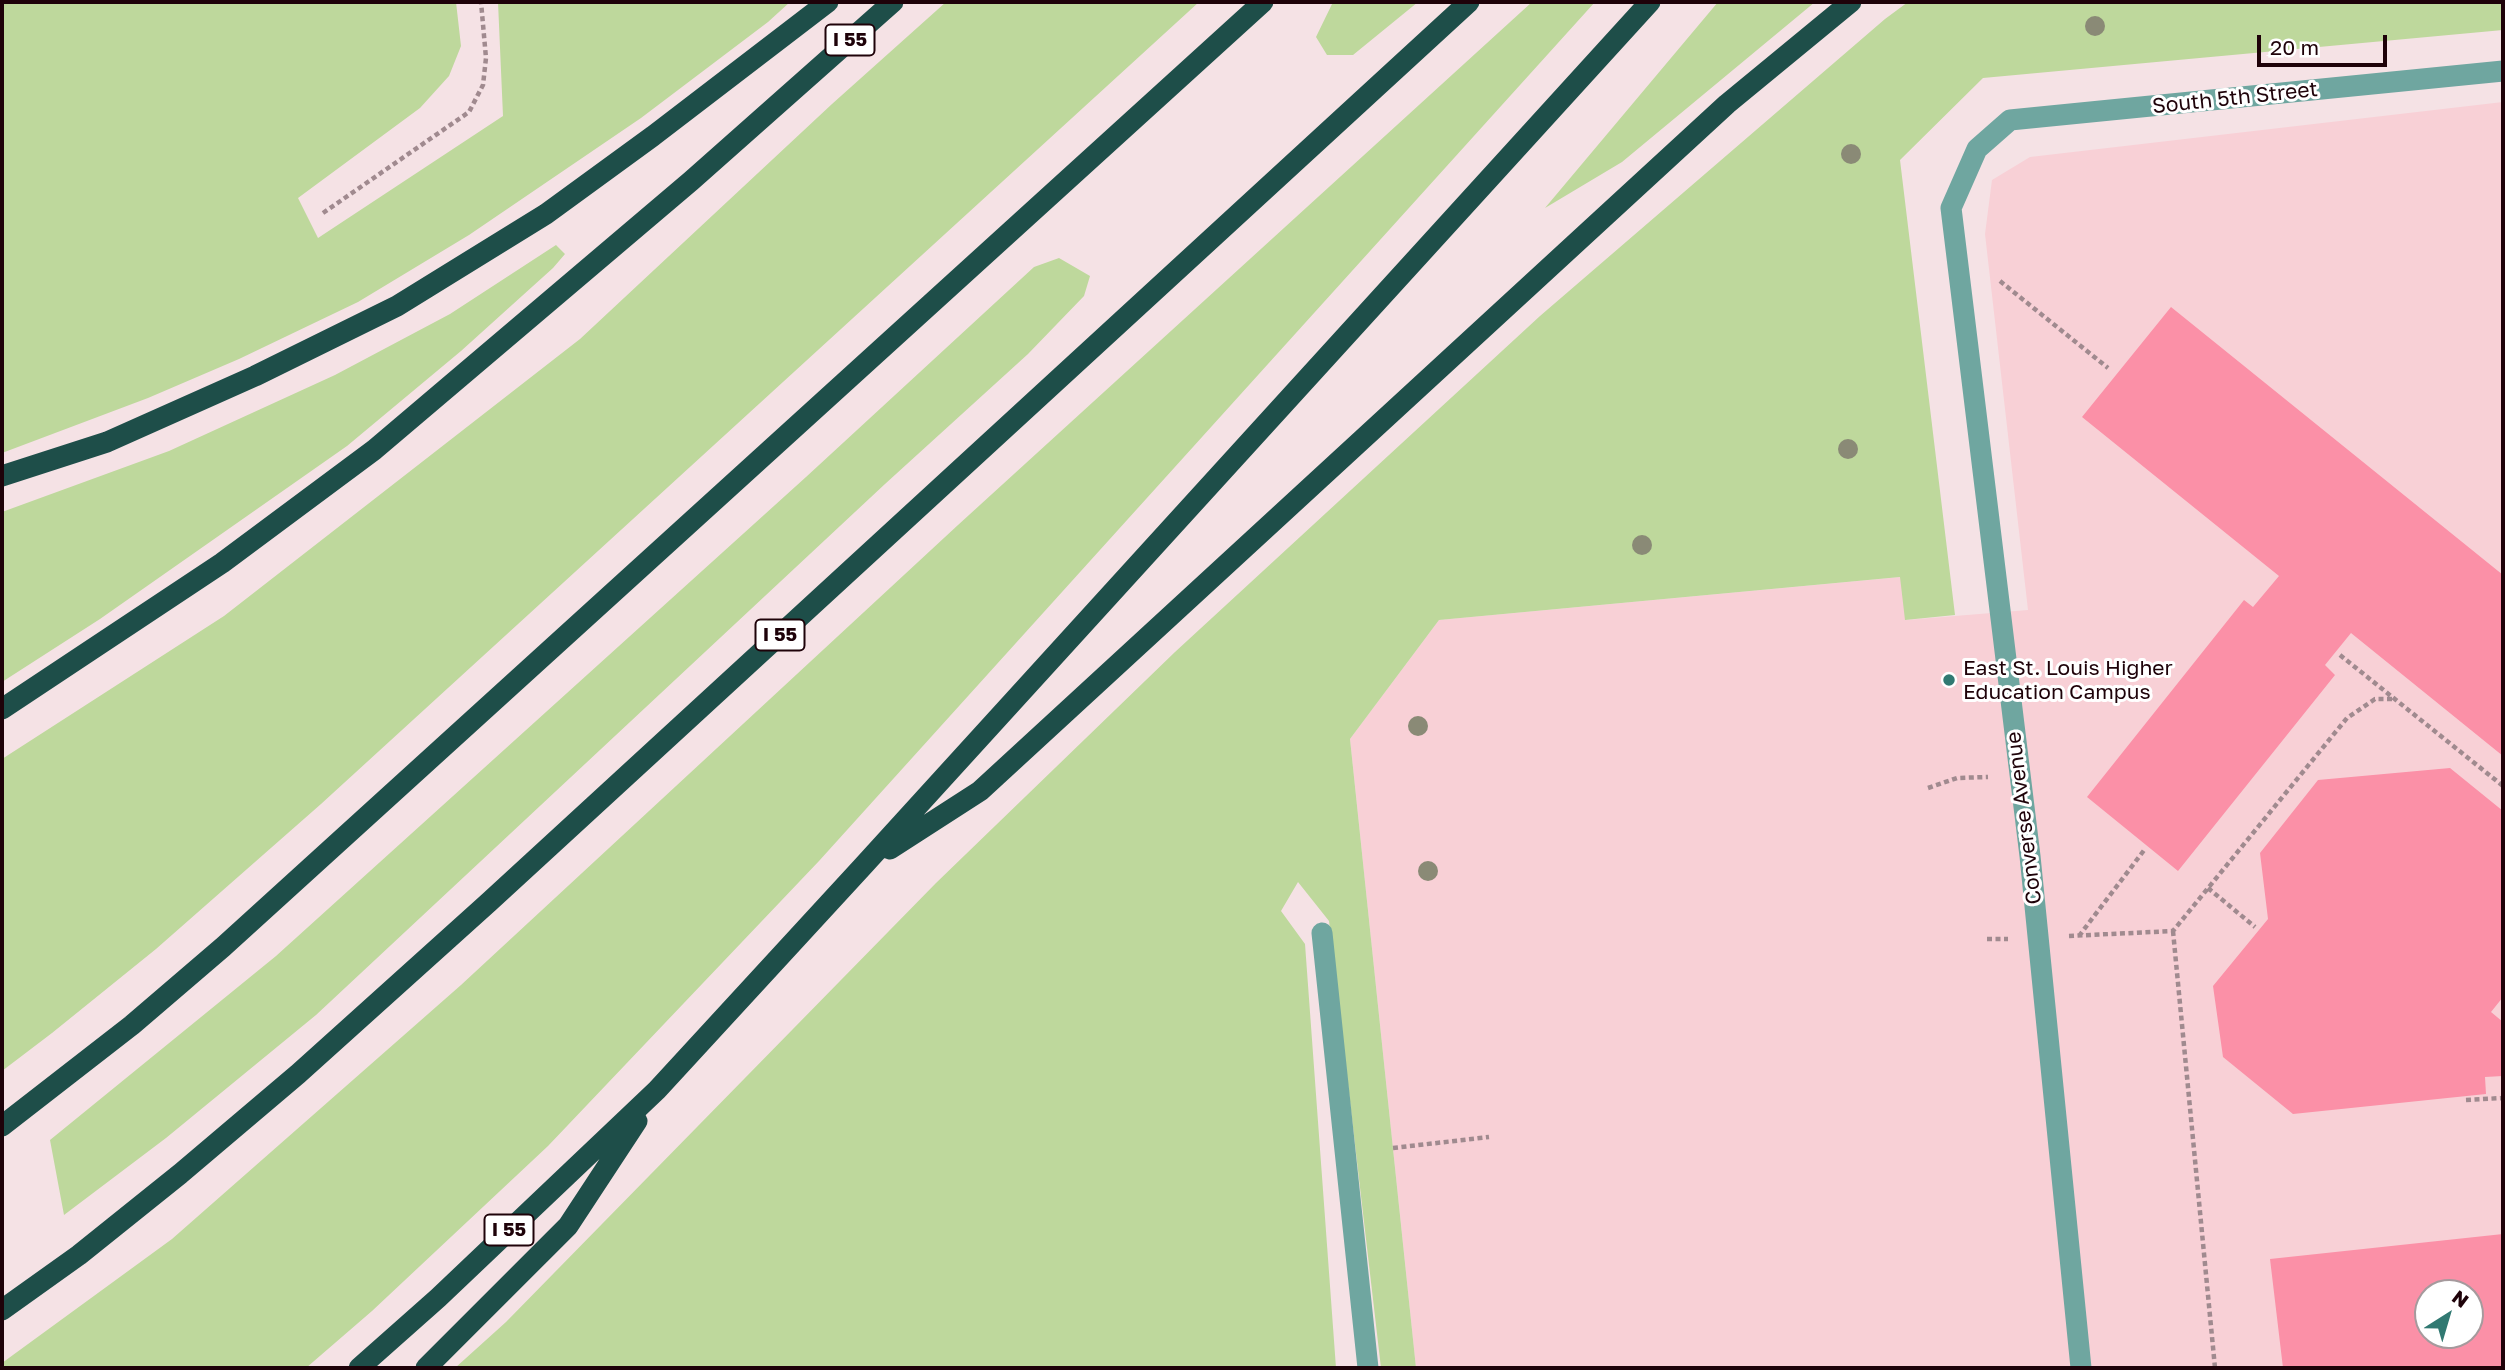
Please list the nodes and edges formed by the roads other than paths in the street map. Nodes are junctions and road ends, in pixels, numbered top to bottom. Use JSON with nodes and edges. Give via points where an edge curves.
{"nodes":[{"id":1,"x":828,"y":2,"type":"edge"},
{"id":2,"x":893,"y":2,"type":"edge"},
{"id":3,"x":1263,"y":2,"type":"edge"},
{"id":4,"x":1469,"y":2,"type":"edge"},
{"id":5,"x":1650,"y":2,"type":"edge"},
{"id":6,"x":1851,"y":2,"type":"edge"},
{"id":7,"x":2503,"y":71,"type":"edge"},
{"id":8,"x":1977,"y":149,"type":"joint"},
{"id":9,"x":2,"y":476,"type":"edge"},
{"id":10,"x":2,"y":709,"type":"edge"},
{"id":11,"x":864,"y":865,"type":"junction"},
{"id":12,"x":1322,"y":933,"type":"dead end"},
{"id":13,"x":657,"y":1090,"type":"junction"},
{"id":14,"x":2,"y":1126,"type":"edge"},
{"id":15,"x":2,"y":1310,"type":"edge"},
{"id":16,"x":359,"y":1368,"type":"edge"},
{"id":17,"x":426,"y":1368,"type":"edge"},
{"id":18,"x":1368,"y":1368,"type":"edge"},
{"id":19,"x":2081,"y":1368,"type":"edge"}],
"edges":[{"from":1,"to":9,"type":"highway","via":[[546,214],[397,306],[256,376],[107,442]]},
{"from":2,"to":10,"type":"highway","number":"I 55","via":[[374,450],[222,563]]},
{"from":3,"to":14,"type":"highway","via":[[223,947]]},
{"from":4,"to":15,"type":"highway","number":"I 55","via":[[298,1074],[79,1255]]},
{"from":5,"to":11,"type":"highway","number":"I 55"},
{"from":6,"to":11,"type":"highway","via":[[1727,104],[980,791]]},
{"from":7,"to":8,"type":"street","name":"South 5th Street","via":[[2010,120]]},
{"from":8,"to":19,"type":"street","name":"Converse Avenue","via":[[1951,208],[2038,938]]},
{"from":11,"to":13,"type":"highway","number":"I 55"},
{"from":12,"to":18,"type":"street"},
{"from":13,"to":16,"type":"highway","number":"I 55"},
{"from":13,"to":17,"type":"highway","via":[[568,1226]]}]}
